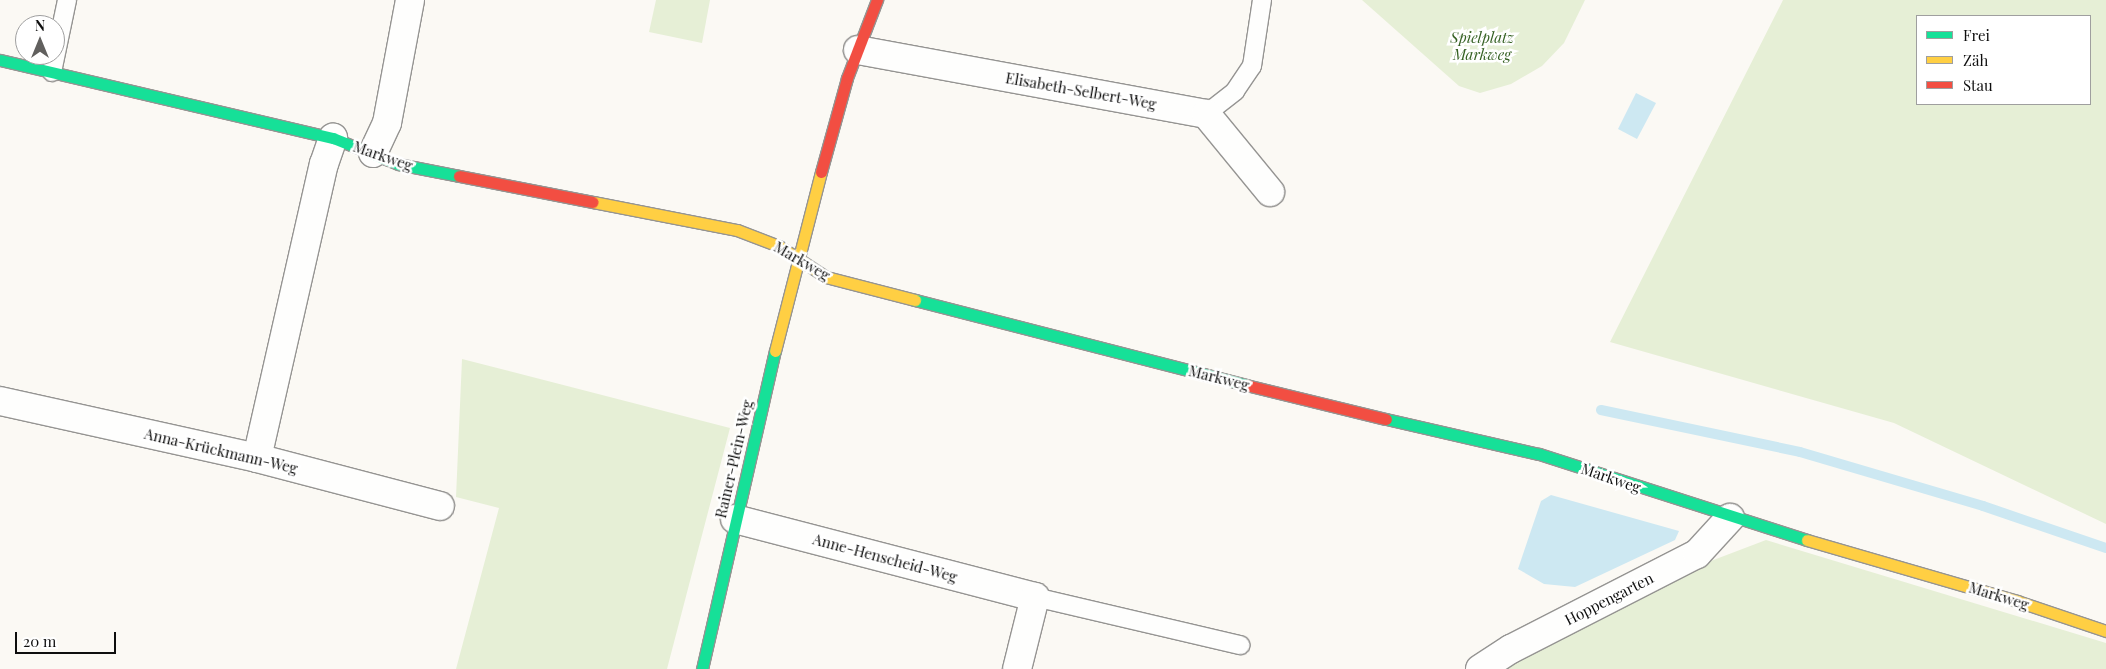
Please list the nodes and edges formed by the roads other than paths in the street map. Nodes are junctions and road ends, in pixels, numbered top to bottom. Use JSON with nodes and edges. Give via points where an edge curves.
{"nodes":[{"id":1,"x":67,"y":0,"type":"edge"},
{"id":2,"x":410,"y":0,"type":"edge"},
{"id":3,"x":876,"y":0,"type":"edge"},
{"id":4,"x":1262,"y":0,"type":"edge"},
{"id":5,"x":858,"y":50,"type":"junction"},
{"id":6,"x":0,"y":60,"type":"edge"},
{"id":7,"x":52,"y":72,"type":"junction"},
{"id":8,"x":1206,"y":114,"type":"junction"},
{"id":9,"x":333,"y":138,"type":"junction"},
{"id":10,"x":373,"y":153,"type":"junction"},
{"id":11,"x":1270,"y":192,"type":"dead end"},
{"id":12,"x":797,"y":257,"type":"junction"},
{"id":13,"x":0,"y":402,"type":"edge"},
{"id":14,"x":257,"y":458,"type":"junction"},
{"id":15,"x":440,"y":506,"type":"dead end"},
{"id":16,"x":1730,"y":518,"type":"junction"},
{"id":17,"x":735,"y":519,"type":"junction"},
{"id":18,"x":1035,"y":597,"type":"junction"},
{"id":19,"x":2106,"y":631,"type":"edge"},
{"id":20,"x":1240,"y":645,"type":"dead end"},
{"id":21,"x":702,"y":669,"type":"edge"},
{"id":22,"x":1017,"y":669,"type":"edge"},
{"id":23,"x":1480,"y":669,"type":"edge"}],
"edges":[{"from":1,"to":7,"type":"lane"},
{"from":2,"to":10,"type":"street","via":[[387,123]]},
{"from":3,"to":5,"type":"street"},
{"from":4,"to":8,"type":"lane","via":[[1252,66],[1235,91]]},
{"from":5,"to":8,"type":"street","name":"Elisabeth-Selbert-Weg"},
{"from":5,"to":12,"type":"street","via":[[847,78]]},
{"from":6,"to":7,"type":"street","name":"Markweg"},
{"from":7,"to":9,"type":"street","name":"Markweg"},
{"from":8,"to":11,"type":"street"},
{"from":9,"to":10,"type":"street","name":"Markweg"},
{"from":9,"to":14,"type":"street","name":"Markweg","via":[[324,164]]},
{"from":10,"to":12,"type":"street","name":"Markweg","via":[[398,164],[737,230],[779,246]]},
{"from":12,"to":16,"type":"street","name":"Markweg","via":[[826,277],[1338,408],[1539,454]]},
{"from":12,"to":17,"type":"street","name":"Rainer-Plein-Weg"},
{"from":13,"to":14,"type":"street","name":"Anna-Krückmann-Weg"},
{"from":14,"to":15,"type":"street","name":"Anna-Krückmann-Weg"},
{"from":16,"to":19,"type":"street","name":"Markweg","via":[[2017,601]]},
{"from":16,"to":23,"type":"street","name":"Hoppengarten","via":[[1697,554],[1511,649]]},
{"from":17,"to":18,"type":"street","name":"Anne-Henscheid-Weg"},
{"from":17,"to":21,"type":"street","name":"Rainer-Plein-Weg"},
{"from":18,"to":20,"type":"lane","name":"Anne-Henscheid-Weg"},
{"from":18,"to":22,"type":"street"}]}
